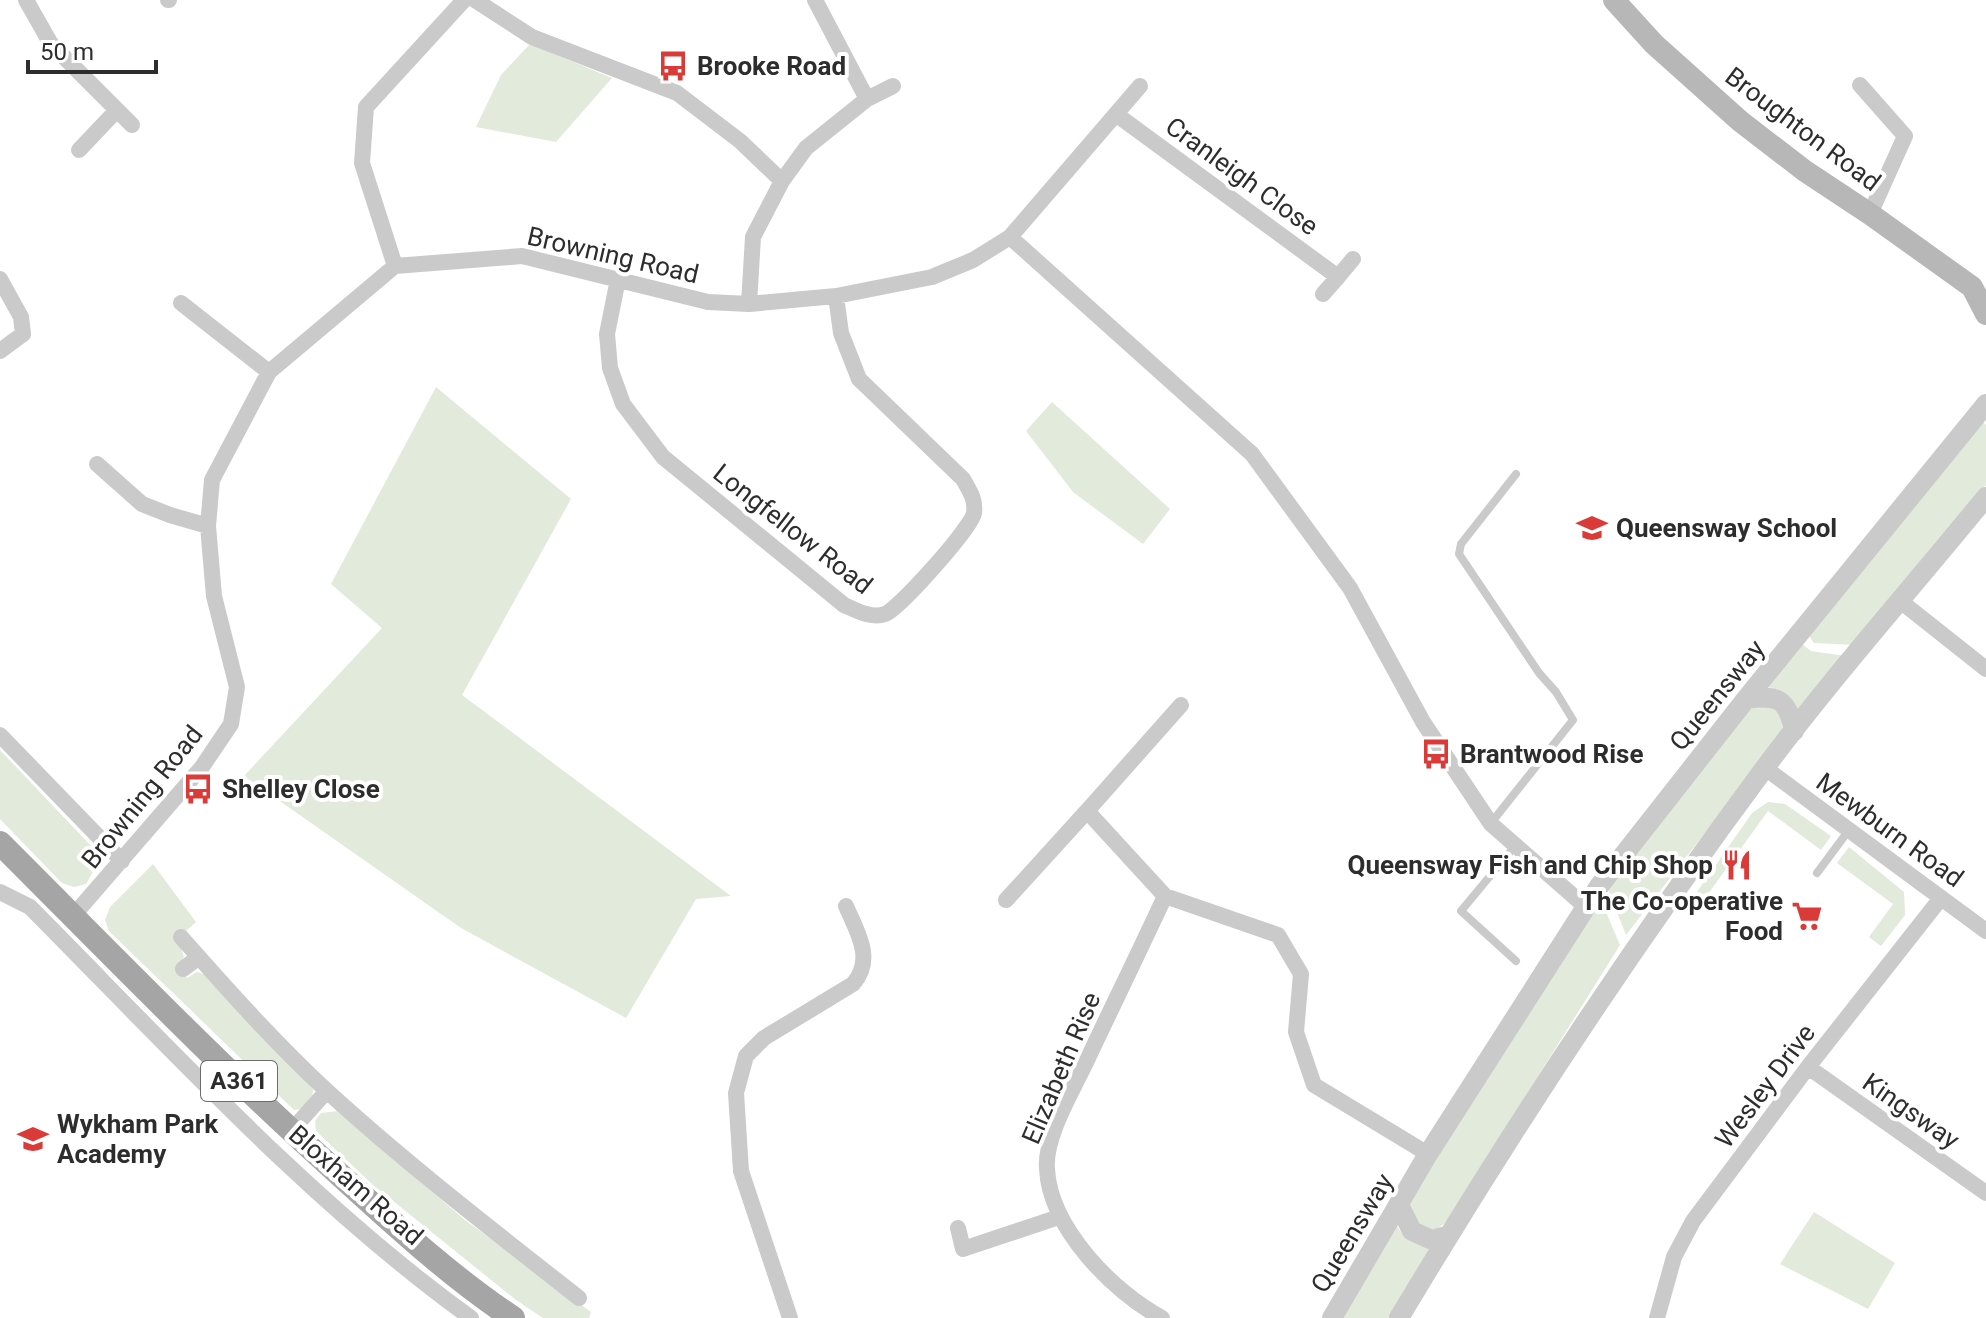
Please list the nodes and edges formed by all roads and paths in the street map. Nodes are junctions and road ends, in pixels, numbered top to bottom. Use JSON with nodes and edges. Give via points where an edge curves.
{"nodes":[{"id":1,"x":26,"y":0,"type":"edge"},
{"id":2,"x":464,"y":0,"type":"edge"},
{"id":3,"x":475,"y":0,"type":"edge"},
{"id":4,"x":815,"y":0,"type":"edge"},
{"id":5,"x":1614,"y":0,"type":"edge"},
{"id":6,"x":1860,"y":85,"type":"dead end"},
{"id":7,"x":893,"y":86,"type":"dead end"},
{"id":8,"x":1140,"y":86,"type":"dead end"},
{"id":9,"x":867,"y":99,"type":"junction"},
{"id":10,"x":117,"y":110,"type":"junction"},
{"id":11,"x":1117,"y":115,"type":"junction"},
{"id":12,"x":132,"y":125,"type":"dead end"},
{"id":13,"x":79,"y":150,"type":"dead end"},
{"id":14,"x":782,"y":181,"type":"junction"},
{"id":15,"x":1870,"y":214,"type":"junction"},
{"id":16,"x":1010,"y":237,"type":"junction"},
{"id":17,"x":1353,"y":259,"type":"dead end"},
{"id":18,"x":395,"y":266,"type":"junction"},
{"id":19,"x":1338,"y":277,"type":"junction"},
{"id":20,"x":0,"y":279,"type":"edge"},
{"id":21,"x":618,"y":279,"type":"junction"},
{"id":22,"x":1979,"y":287,"type":"edge"},
{"id":23,"x":1323,"y":294,"type":"dead end"},
{"id":24,"x":836,"y":296,"type":"junction"},
{"id":25,"x":181,"y":303,"type":"dead end"},
{"id":26,"x":749,"y":304,"type":"junction"},
{"id":27,"x":1986,"y":314,"type":"edge"},
{"id":28,"x":0,"y":351,"type":"edge"},
{"id":29,"x":269,"y":372,"type":"junction"},
{"id":30,"x":1986,"y":404,"type":"edge"},
{"id":31,"x":97,"y":464,"type":"dead end"},
{"id":32,"x":1516,"y":474,"type":"dead end"},
{"id":33,"x":1986,"y":497,"type":"edge"},
{"id":34,"x":208,"y":526,"type":"junction"},
{"id":35,"x":1899,"y":600,"type":"junction"},
{"id":36,"x":1986,"y":669,"type":"edge"},
{"id":37,"x":1746,"y":699,"type":"junction"},
{"id":38,"x":1181,"y":705,"type":"dead end"},
{"id":39,"x":1794,"y":731,"type":"junction"},
{"id":40,"x":0,"y":735,"type":"edge"},
{"id":41,"x":1765,"y":768,"type":"junction"},
{"id":42,"x":1087,"y":811,"type":"junction"},
{"id":43,"x":1491,"y":824,"type":"junction"},
{"id":44,"x":1849,"y":830,"type":"junction"},
{"id":45,"x":0,"y":843,"type":"edge"},
{"id":46,"x":1515,"y":845,"type":"junction"},
{"id":47,"x":122,"y":861,"type":"junction"},
{"id":48,"x":1817,"y":873,"type":"dead end"},
{"id":49,"x":0,"y":892,"type":"edge"},
{"id":50,"x":1165,"y":896,"type":"junction"},
{"id":51,"x":1941,"y":898,"type":"junction"},
{"id":52,"x":1006,"y":900,"type":"dead end"},
{"id":53,"x":846,"y":906,"type":"dead end"},
{"id":54,"x":1587,"y":908,"type":"junction"},
{"id":55,"x":73,"y":916,"type":"junction"},
{"id":56,"x":1986,"y":931,"type":"edge"},
{"id":57,"x":181,"y":937,"type":"dead end"},
{"id":58,"x":199,"y":957,"type":"junction"},
{"id":59,"x":1516,"y":961,"type":"dead end"},
{"id":60,"x":183,"y":969,"type":"dead end"},
{"id":61,"x":1808,"y":1067,"type":"junction"},
{"id":62,"x":327,"y":1091,"type":"junction"},
{"id":63,"x":291,"y":1131,"type":"junction"},
{"id":64,"x":1428,"y":1154,"type":"junction"},
{"id":65,"x":1986,"y":1193,"type":"edge"},
{"id":66,"x":1399,"y":1205,"type":"junction"},
{"id":67,"x":1059,"y":1217,"type":"junction"},
{"id":68,"x":958,"y":1228,"type":"dead end"},
{"id":69,"x":1449,"y":1235,"type":"junction"},
{"id":70,"x":579,"y":1298,"type":"dead end"},
{"id":71,"x":471,"y":1318,"type":"edge"},
{"id":72,"x":513,"y":1318,"type":"edge"},
{"id":73,"x":790,"y":1318,"type":"edge"},
{"id":74,"x":1162,"y":1318,"type":"edge"},
{"id":75,"x":1332,"y":1318,"type":"edge"},
{"id":76,"x":1399,"y":1318,"type":"edge"},
{"id":77,"x":1657,"y":1318,"type":"edge"}],
"edges":[{"from":1,"to":10,"type":"street","via":[[51,44]]},
{"from":2,"to":18,"type":"street","via":[[366,107],[362,163]]},
{"from":3,"to":14,"type":"street","via":[[532,37],[677,93]]},
{"from":4,"to":9,"type":"street"},
{"from":5,"to":15,"type":"main road","name":"Broughton Road","via":[[1647,38],[1740,121]]},
{"from":6,"to":15,"type":"street","via":[[1905,136]]},
{"from":7,"to":9,"type":"street"},
{"from":8,"to":11,"type":"street","name":"Browning Road"},
{"from":9,"to":14,"type":"street","via":[[806,148]]},
{"from":10,"to":12,"type":"street"},
{"from":10,"to":13,"type":"street"},
{"from":11,"to":16,"type":"street","name":"Browning Road"},
{"from":11,"to":19,"type":"street","name":"Cranleigh Close"},
{"from":14,"to":26,"type":"street","via":[[753,237]]},
{"from":15,"to":22,"type":"main road","name":"Broughton Road"},
{"from":16,"to":24,"type":"street","name":"Browning Road","via":[[932,277]]},
{"from":16,"to":43,"type":"street","via":[[1252,454],[1350,588],[1423,722]]},
{"from":17,"to":19,"type":"street"},
{"from":18,"to":21,"type":"street","name":"Browning Road","via":[[522,256]]},
{"from":18,"to":29,"type":"street","name":"Browning Road"},
{"from":19,"to":23,"type":"street"},
{"from":20,"to":28,"type":"street","via":[[21,317],[23,334]]},
{"from":21,"to":24,"type":"street","name":"Longfellow Road","via":[[607,334],[610,368],[623,404],[663,457],[844,605],[885,615],[966,530],[974,514],[973,494],[859,379],[841,333]]},
{"from":21,"to":26,"type":"street","name":"Browning Road","via":[[708,302]]},
{"from":22,"to":27,"type":"main road"},
{"from":24,"to":26,"type":"street","name":"Browning Road"},
{"from":25,"to":29,"type":"street"},
{"from":29,"to":34,"type":"street","name":"Browning Road","via":[[212,480]]},
{"from":30,"to":37,"type":"street","name":"Queensway"},
{"from":31,"to":34,"type":"street","via":[[142,504]]},
{"from":32,"to":43,"type":"lane","via":[[1461,544],[1459,554],[1573,720]]},
{"from":33,"to":35,"type":"street"},
{"from":34,"to":47,"type":"street","name":"Browning Road","via":[[214,596],[237,687],[231,724],[202,767]]},
{"from":35,"to":36,"type":"street"},
{"from":35,"to":39,"type":"street"},
{"from":37,"to":39,"type":"street","via":[[1774,697],[1791,713]]},
{"from":37,"to":54,"type":"street","name":"Queensway"},
{"from":38,"to":42,"type":"street"},
{"from":39,"to":41,"type":"street"},
{"from":40,"to":47,"type":"street"},
{"from":41,"to":44,"type":"street","name":"Mewburn Road"},
{"from":41,"to":69,"type":"street","via":[[1634,947]]},
{"from":42,"to":50,"type":"street"},
{"from":42,"to":52,"type":"street"},
{"from":43,"to":46,"type":"street"},
{"from":44,"to":48,"type":"lane"},
{"from":44,"to":51,"type":"street","name":"Mewburn Road"},
{"from":45,"to":55,"type":"main road","name":"Bloxham Road","number":"A361"},
{"from":46,"to":54,"type":"street"},
{"from":46,"to":59,"type":"lane","via":[[1461,911]]},
{"from":47,"to":55,"type":"street","name":"Browning Road"},
{"from":49,"to":71,"type":"street","name":"Bloxham Road","via":[[30,907],[275,1151],[365,1233]]},
{"from":50,"to":64,"type":"street","via":[[1278,935],[1301,974],[1296,1032],[1314,1085]]},
{"from":50,"to":67,"type":"street","name":"Elizabeth Rise","via":[[1048,1150],[1046,1169]]},
{"from":51,"to":56,"type":"street","name":"Mewburn Road"},
{"from":51,"to":61,"type":"street","name":"Wesley Drive"},
{"from":53,"to":73,"type":"street","via":[[865,955],[859,978],[764,1038],[746,1056],[736,1093],[741,1171]]},
{"from":54,"to":64,"type":"street","name":"Queensway"},
{"from":55,"to":63,"type":"main road","name":"Bloxham Road","number":"A361"},
{"from":57,"to":58,"type":"street","name":"Bloxham Road"},
{"from":58,"to":60,"type":"street"},
{"from":58,"to":62,"type":"street","name":"Bloxham Road"},
{"from":61,"to":65,"type":"street","name":"Kingsway"},
{"from":61,"to":77,"type":"street","name":"Wesley Drive","via":[[1693,1221],[1674,1257]]},
{"from":62,"to":63,"type":"street","name":"Bloxham Road"},
{"from":62,"to":70,"type":"street","name":"Bloxham Road"},
{"from":63,"to":72,"type":"main road","name":"Bloxham Road","number":"A361"},
{"from":64,"to":66,"type":"street","name":"Queensway"},
{"from":66,"to":69,"type":"street","via":[[1412,1231],[1432,1240]]},
{"from":66,"to":75,"type":"street","name":"Queensway"},
{"from":67,"to":68,"type":"street","via":[[963,1249]]},
{"from":67,"to":74,"type":"street","name":"Elizabeth Rise","via":[[1106,1275]]},
{"from":69,"to":76,"type":"street"}]}
